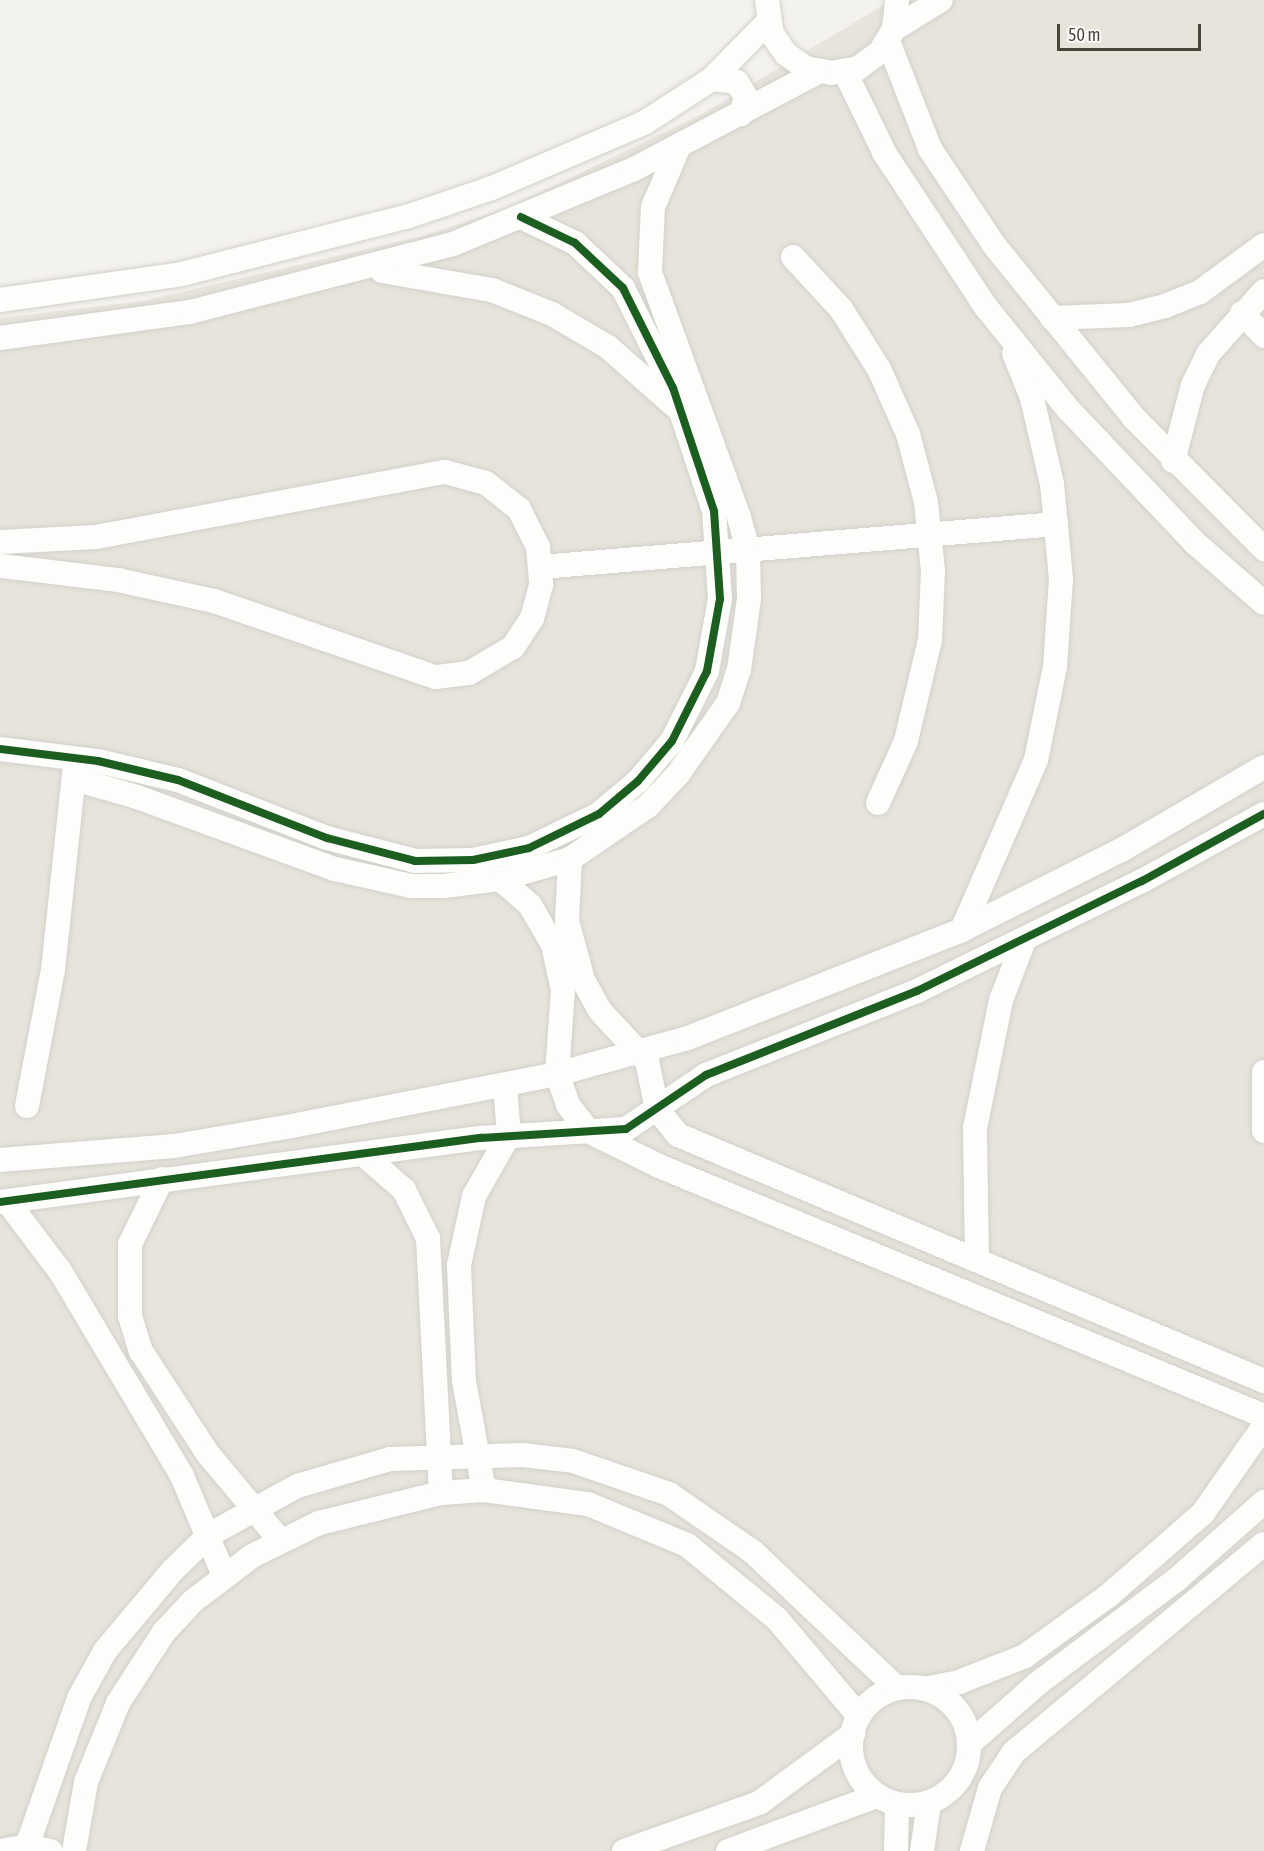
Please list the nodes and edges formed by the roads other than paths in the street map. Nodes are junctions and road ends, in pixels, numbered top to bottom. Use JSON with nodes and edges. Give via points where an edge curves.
{"nodes":[{"id":1,"x":897,"y":0,"type":"edge"},
{"id":2,"x":942,"y":0,"type":"edge"},
{"id":3,"x":768,"y":11,"type":"edge"},
{"id":4,"x":891,"y":35,"type":"junction"},
{"id":5,"x":818,"y":72,"type":"junction"},
{"id":6,"x":845,"y":72,"type":"junction"},
{"id":7,"x":712,"y":79,"type":"junction"},
{"id":8,"x":741,"y":114,"type":"junction"},
{"id":9,"x":679,"y":146,"type":"junction"},
{"id":10,"x":521,"y":217,"type":"junction"},
{"id":11,"x":1264,"y":245,"type":"edge"},
{"id":12,"x":793,"y":257,"type":"dead end"},
{"id":13,"x":364,"y":270,"type":"junction"},
{"id":14,"x":1264,"y":291,"type":"edge"},
{"id":15,"x":0,"y":300,"type":"edge"},
{"id":16,"x":1242,"y":313,"type":"junction"},
{"id":17,"x":1052,"y":318,"type":"junction"},
{"id":18,"x":1004,"y":328,"type":"junction"},
{"id":19,"x":1264,"y":336,"type":"edge"},
{"id":20,"x":0,"y":338,"type":"edge"},
{"id":21,"x":681,"y":411,"type":"junction"},
{"id":22,"x":1173,"y":461,"type":"junction"},
{"id":23,"x":1056,"y":524,"type":"junction"},
{"id":24,"x":931,"y":537,"type":"junction"},
{"id":25,"x":0,"y":542,"type":"edge"},
{"id":26,"x":748,"y":549,"type":"junction"},
{"id":27,"x":1264,"y":549,"type":"edge"},
{"id":28,"x":720,"y":554,"type":"junction"},
{"id":29,"x":0,"y":566,"type":"edge"},
{"id":30,"x":542,"y":567,"type":"junction"},
{"id":31,"x":1264,"y":603,"type":"edge"},
{"id":32,"x":0,"y":749,"type":"edge"},
{"id":33,"x":1264,"y":767,"type":"edge"},
{"id":34,"x":74,"y":769,"type":"junction"},
{"id":35,"x":878,"y":803,"type":"dead end"},
{"id":36,"x":1264,"y":813,"type":"edge"},
{"id":37,"x":570,"y":859,"type":"junction"},
{"id":38,"x":500,"y":879,"type":"junction"},
{"id":39,"x":962,"y":930,"type":"junction"},
{"id":40,"x":1025,"y":938,"type":"junction"},
{"id":41,"x":688,"y":1038,"type":"junction"},
{"id":42,"x":638,"y":1048,"type":"junction"},
{"id":43,"x":1264,"y":1072,"type":"edge"},
{"id":44,"x":557,"y":1074,"type":"junction"},
{"id":45,"x":706,"y":1075,"type":"junction"},
{"id":46,"x":505,"y":1085,"type":"junction"},
{"id":47,"x":27,"y":1106,"type":"dead end"},
{"id":48,"x":657,"y":1109,"type":"junction"},
{"id":49,"x":588,"y":1131,"type":"junction"},
{"id":50,"x":1264,"y":1131,"type":"edge"},
{"id":51,"x":509,"y":1135,"type":"junction"},
{"id":52,"x":363,"y":1154,"type":"junction"},
{"id":53,"x":0,"y":1160,"type":"edge"},
{"id":54,"x":162,"y":1179,"type":"junction"},
{"id":55,"x":3,"y":1202,"type":"edge"},
{"id":56,"x":977,"y":1260,"type":"junction"},
{"id":57,"x":1264,"y":1381,"type":"edge"},
{"id":58,"x":1264,"y":1416,"type":"edge"},
{"id":59,"x":1264,"y":1426,"type":"edge"},
{"id":60,"x":476,"y":1453,"type":"junction"},
{"id":61,"x":440,"y":1454,"type":"junction"},
{"id":62,"x":484,"y":1490,"type":"junction"},
{"id":63,"x":441,"y":1493,"type":"junction"},
{"id":64,"x":1264,"y":1502,"type":"edge"},
{"id":65,"x":252,"y":1510,"type":"junction"},
{"id":66,"x":209,"y":1535,"type":"junction"},
{"id":67,"x":280,"y":1540,"type":"junction"},
{"id":68,"x":1264,"y":1544,"type":"edge"},
{"id":69,"x":223,"y":1574,"type":"junction"},
{"id":70,"x":897,"y":1688,"type":"junction"},
{"id":71,"x":924,"y":1689,"type":"junction"},
{"id":72,"x":856,"y":1725,"type":"junction"},
{"id":73,"x":969,"y":1744,"type":"junction"},
{"id":74,"x":887,"y":1800,"type":"junction"},
{"id":75,"x":929,"y":1803,"type":"junction"},
{"id":76,"x":27,"y":1846,"type":"junction"},
{"id":77,"x":0,"y":1851,"type":"edge"},
{"id":78,"x":50,"y":1851,"type":"edge"},
{"id":79,"x":74,"y":1851,"type":"edge"},
{"id":80,"x":624,"y":1851,"type":"edge"},
{"id":81,"x":728,"y":1851,"type":"edge"},
{"id":82,"x":896,"y":1851,"type":"edge"},
{"id":83,"x":921,"y":1851,"type":"edge"},
{"id":84,"x":972,"y":1851,"type":"edge"}],
"edges":[{"from":1,"to":4,"type":"street"},
{"from":2,"to":4,"type":"street"},
{"from":3,"to":5,"type":"street","via":[[786,54]]},
{"from":3,"to":7,"type":"street"},
{"from":4,"to":6,"type":"street","via":[[870,61]]},
{"from":4,"to":17,"type":"street","via":[[930,149],[994,245]]},
{"from":5,"to":6,"type":"street"},
{"from":5,"to":8,"type":"street"},
{"from":6,"to":18,"type":"street","via":[[916,205]]},
{"from":7,"to":8,"type":"street","via":[[737,82],[746,97]]},
{"from":7,"to":15,"type":"street","via":[[607,142],[406,217],[182,274]]},
{"from":8,"to":9,"type":"street"},
{"from":9,"to":10,"type":"street"},
{"from":9,"to":26,"type":"street","via":[[653,207],[650,272],[712,433]]},
{"from":10,"to":13,"type":"street"},
{"from":10,"to":21,"type":"street","via":[[575,243],[623,288]]},
{"from":11,"to":17,"type":"street","via":[[1200,291],[1166,306],[1129,315]]},
{"from":12,"to":24,"type":"street","via":[[841,309],[890,390],[918,468]]},
{"from":13,"to":20,"type":"street","via":[[131,323]]},
{"from":13,"to":21,"type":"street","via":[[429,275],[542,310],[608,347]]},
{"from":14,"to":16,"type":"street"},
{"from":16,"to":19,"type":"street"},
{"from":16,"to":22,"type":"street","via":[[1208,354],[1193,386]]},
{"from":17,"to":22,"type":"street"},
{"from":18,"to":23,"type":"street","via":[[1032,398]]},
{"from":18,"to":31,"type":"street","via":[[1068,409],[1187,535]]},
{"from":21,"to":28,"type":"street","via":[[706,482]]},
{"from":22,"to":27,"type":"street"},
{"from":23,"to":24,"type":"street"},
{"from":23,"to":39,"type":"street","via":[[1061,579],[1054,667],[1036,760]]},
{"from":24,"to":26,"type":"street"},
{"from":24,"to":35,"type":"street","via":[[933,606],[925,675],[906,741]]},
{"from":25,"to":30,"type":"street","via":[[96,537],[445,472],[486,483],[519,509],[534,537]]},
{"from":26,"to":28,"type":"street"},
{"from":26,"to":37,"type":"street","via":[[747,627],[728,703],[696,752],[648,806]]},
{"from":28,"to":30,"type":"street"},
{"from":28,"to":34,"type":"street","via":[[711,654],[698,695],[672,741],[606,809],[530,848],[464,861],[387,857],[178,780]]},
{"from":29,"to":30,"type":"street","via":[[118,580],[214,601],[435,677],[469,673],[513,646],[538,602]]},
{"from":32,"to":34,"type":"street"},
{"from":33,"to":39,"type":"street","via":[[1123,849]]},
{"from":34,"to":38,"type":"street","via":[[375,880],[444,886]]},
{"from":34,"to":47,"type":"street","via":[[53,970]]},
{"from":36,"to":40,"type":"street"},
{"from":37,"to":38,"type":"street"},
{"from":37,"to":42,"type":"street","via":[[567,921],[576,961],[600,1011]]},
{"from":38,"to":44,"type":"street","via":[[539,918],[558,960],[564,1005]]},
{"from":39,"to":41,"type":"street"},
{"from":40,"to":45,"type":"street","via":[[866,1014]]},
{"from":40,"to":56,"type":"street","via":[[1001,1000],[978,1107],[972,1194]]},
{"from":41,"to":42,"type":"street"},
{"from":41,"to":45,"type":"street"},
{"from":42,"to":44,"type":"street"},
{"from":42,"to":48,"type":"street","via":[[654,1077]]},
{"from":43,"to":50,"type":"street"},
{"from":44,"to":46,"type":"street"},
{"from":44,"to":49,"type":"street","via":[[568,1105]]},
{"from":45,"to":48,"type":"street"},
{"from":46,"to":51,"type":"street"},
{"from":46,"to":53,"type":"street","via":[[174,1146]]},
{"from":48,"to":49,"type":"street","via":[[626,1129]]},
{"from":48,"to":56,"type":"street","via":[[692,1144]]},
{"from":49,"to":51,"type":"street"},
{"from":49,"to":58,"type":"street","via":[[659,1166]]},
{"from":51,"to":52,"type":"street"},
{"from":51,"to":60,"type":"street","via":[[474,1196],[459,1265],[464,1381]]},
{"from":52,"to":54,"type":"street"},
{"from":52,"to":61,"type":"street","via":[[404,1190],[428,1238]]},
{"from":54,"to":55,"type":"street"},
{"from":54,"to":65,"type":"street","via":[[130,1244],[130,1316],[141,1351]]},
{"from":55,"to":66,"type":"street","via":[[72,1290],[182,1476]]},
{"from":56,"to":57,"type":"street"},
{"from":59,"to":71,"type":"street","via":[[1203,1513],[1108,1596],[1026,1656],[967,1680]]},
{"from":60,"to":61,"type":"street"},
{"from":60,"to":62,"type":"street"},
{"from":60,"to":70,"type":"street","via":[[573,1461],[669,1494],[753,1552]]},
{"from":61,"to":63,"type":"street"},
{"from":61,"to":65,"type":"street","via":[[343,1470]]},
{"from":62,"to":63,"type":"street"},
{"from":62,"to":72,"type":"street","via":[[588,1504],[687,1545],[777,1619]]},
{"from":63,"to":67,"type":"street","via":[[359,1510]]},
{"from":64,"to":73,"type":"street","via":[[1176,1580],[1037,1684]]},
{"from":65,"to":66,"type":"street"},
{"from":65,"to":67,"type":"street"},
{"from":66,"to":69,"type":"street"},
{"from":66,"to":76,"type":"street","via":[[137,1609],[105,1651],[58,1746]]},
{"from":67,"to":69,"type":"street"},
{"from":68,"to":84,"type":"street","via":[[1014,1752],[990,1788]]},
{"from":69,"to":79,"type":"street","via":[[164,1632],[118,1703],[87,1782]]},
{"from":70,"to":71,"type":"street"},
{"from":70,"to":72,"type":"street","via":[[872,1701]]},
{"from":71,"to":73,"type":"street","via":[[960,1714]]},
{"from":72,"to":74,"type":"street","via":[[855,1768]]},
{"from":72,"to":80,"type":"street","via":[[818,1765],[759,1803]]},
{"from":73,"to":75,"type":"street","via":[[963,1773]]},
{"from":74,"to":75,"type":"street"},
{"from":74,"to":81,"type":"street"},
{"from":74,"to":82,"type":"street"},
{"from":75,"to":83,"type":"street"},
{"from":76,"to":77,"type":"street"},
{"from":76,"to":78,"type":"street"}]}
